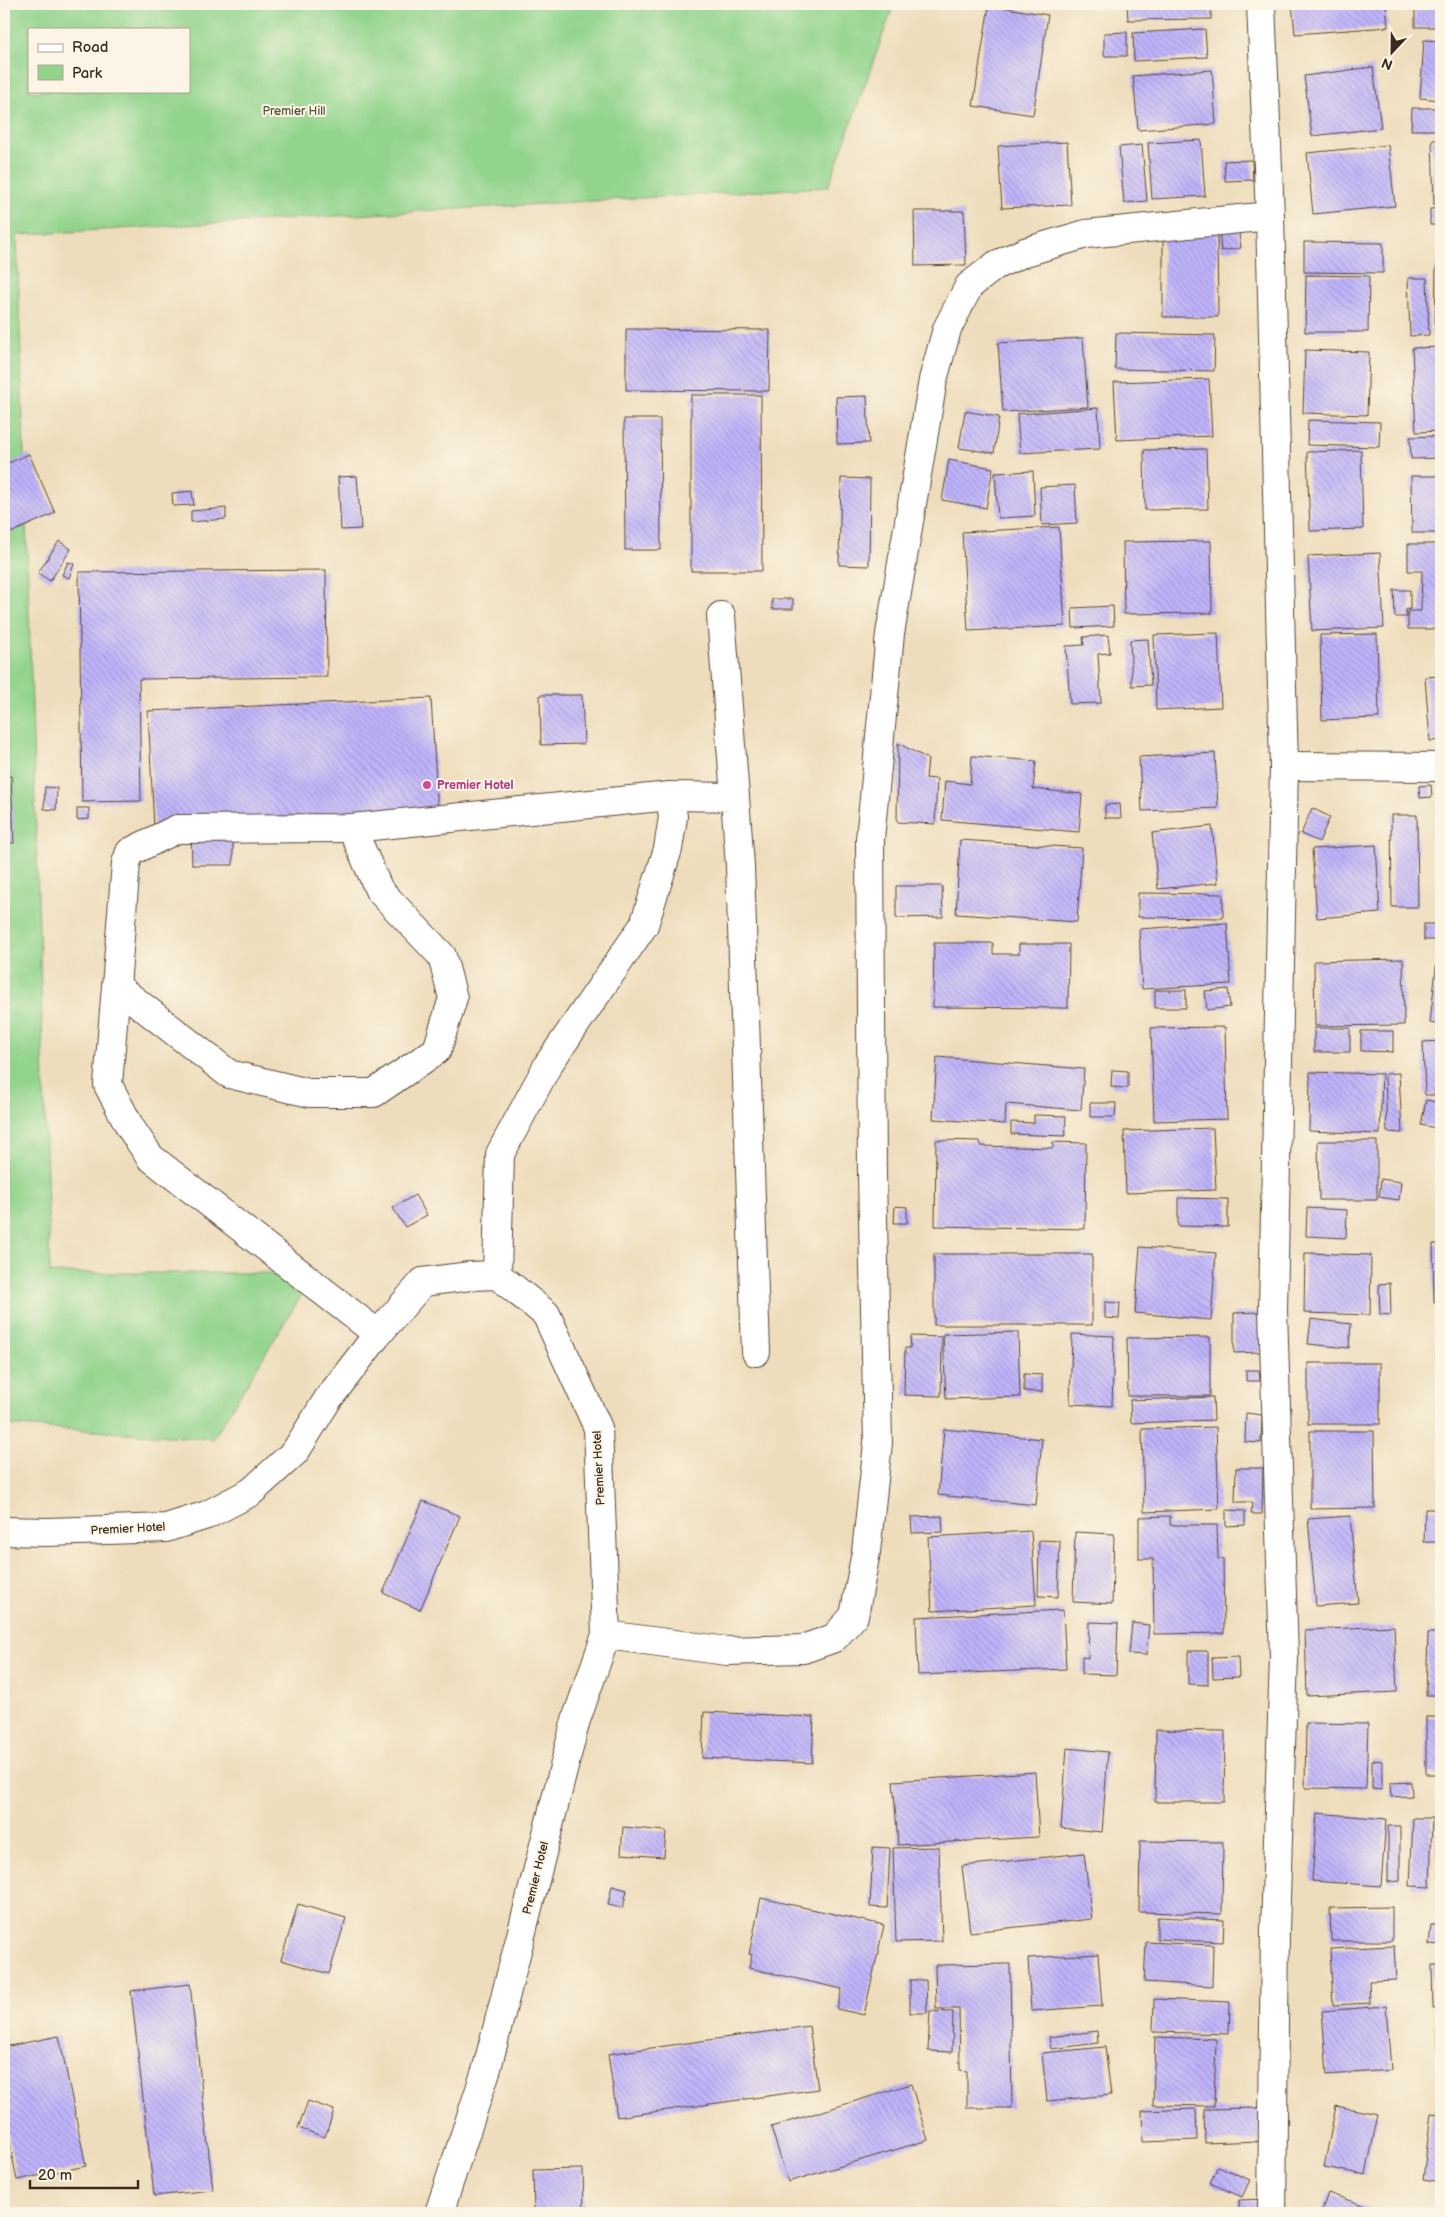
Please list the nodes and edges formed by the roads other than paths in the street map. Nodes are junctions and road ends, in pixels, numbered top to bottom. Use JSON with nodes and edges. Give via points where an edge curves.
{"nodes":[{"id":1,"x":1261,"y":4,"type":"edge"},
{"id":2,"x":1270,"y":216,"type":"junction"},
{"id":3,"x":721,"y":616,"type":"dead end"},
{"id":4,"x":1284,"y":766,"type":"junction"},
{"id":5,"x":1441,"y":767,"type":"edge"},
{"id":6,"x":670,"y":796,"type":"junction"},
{"id":7,"x":735,"y":797,"type":"junction"},
{"id":8,"x":352,"y":828,"type":"junction"},
{"id":9,"x":116,"y":986,"type":"junction"},
{"id":10,"x":497,"y":1275,"type":"junction"},
{"id":11,"x":378,"y":1334,"type":"junction"},
{"id":12,"x":756,"y":1352,"type":"dead end"},
{"id":13,"x":4,"y":1532,"type":"edge"},
{"id":14,"x":606,"y":1635,"type":"junction"},
{"id":15,"x":439,"y":2213,"type":"edge"},
{"id":16,"x":1272,"y":2213,"type":"edge"}],
"edges":[{"from":1,"to":2,"type":"street"},
{"from":2,"to":4,"type":"street"},
{"from":2,"to":14,"type":"street","via":[[1086,234],[1025,252],[996,265],[969,286],[947,329],[933,380],[890,634],[870,839],[878,1443],[866,1552],[854,1616],[834,1638],[803,1649],[727,1651]]},
{"from":3,"to":7,"type":"street"},
{"from":4,"to":5,"type":"street"},
{"from":4,"to":16,"type":"street","via":[[1273,1310],[1284,1657]]},
{"from":6,"to":7,"type":"street"},
{"from":6,"to":8,"type":"street"},
{"from":6,"to":10,"type":"street","via":[[673,816],[668,848],[644,925],[549,1062],[500,1154]]},
{"from":7,"to":12,"type":"street"},
{"from":8,"to":9,"type":"street","via":[[177,829],[130,852],[126,863]]},
{"from":8,"to":9,"type":"street","via":[[379,890],[442,956],[453,998],[437,1050],[374,1093],[309,1093],[229,1074]]},
{"from":9,"to":11,"type":"street","via":[[108,1085],[150,1157]]},
{"from":10,"to":11,"type":"street","name":"Premier Hotel","via":[[423,1282]]},
{"from":10,"to":14,"type":"street","name":"Premier Hotel","via":[[546,1314],[598,1428]]},
{"from":11,"to":13,"type":"street","name":"Premier Hotel","via":[[328,1399],[295,1452],[251,1492],[207,1515],[166,1528]]},
{"from":14,"to":15,"type":"street","name":"Premier Hotel","via":[[576,1720],[487,2068]]}]}
